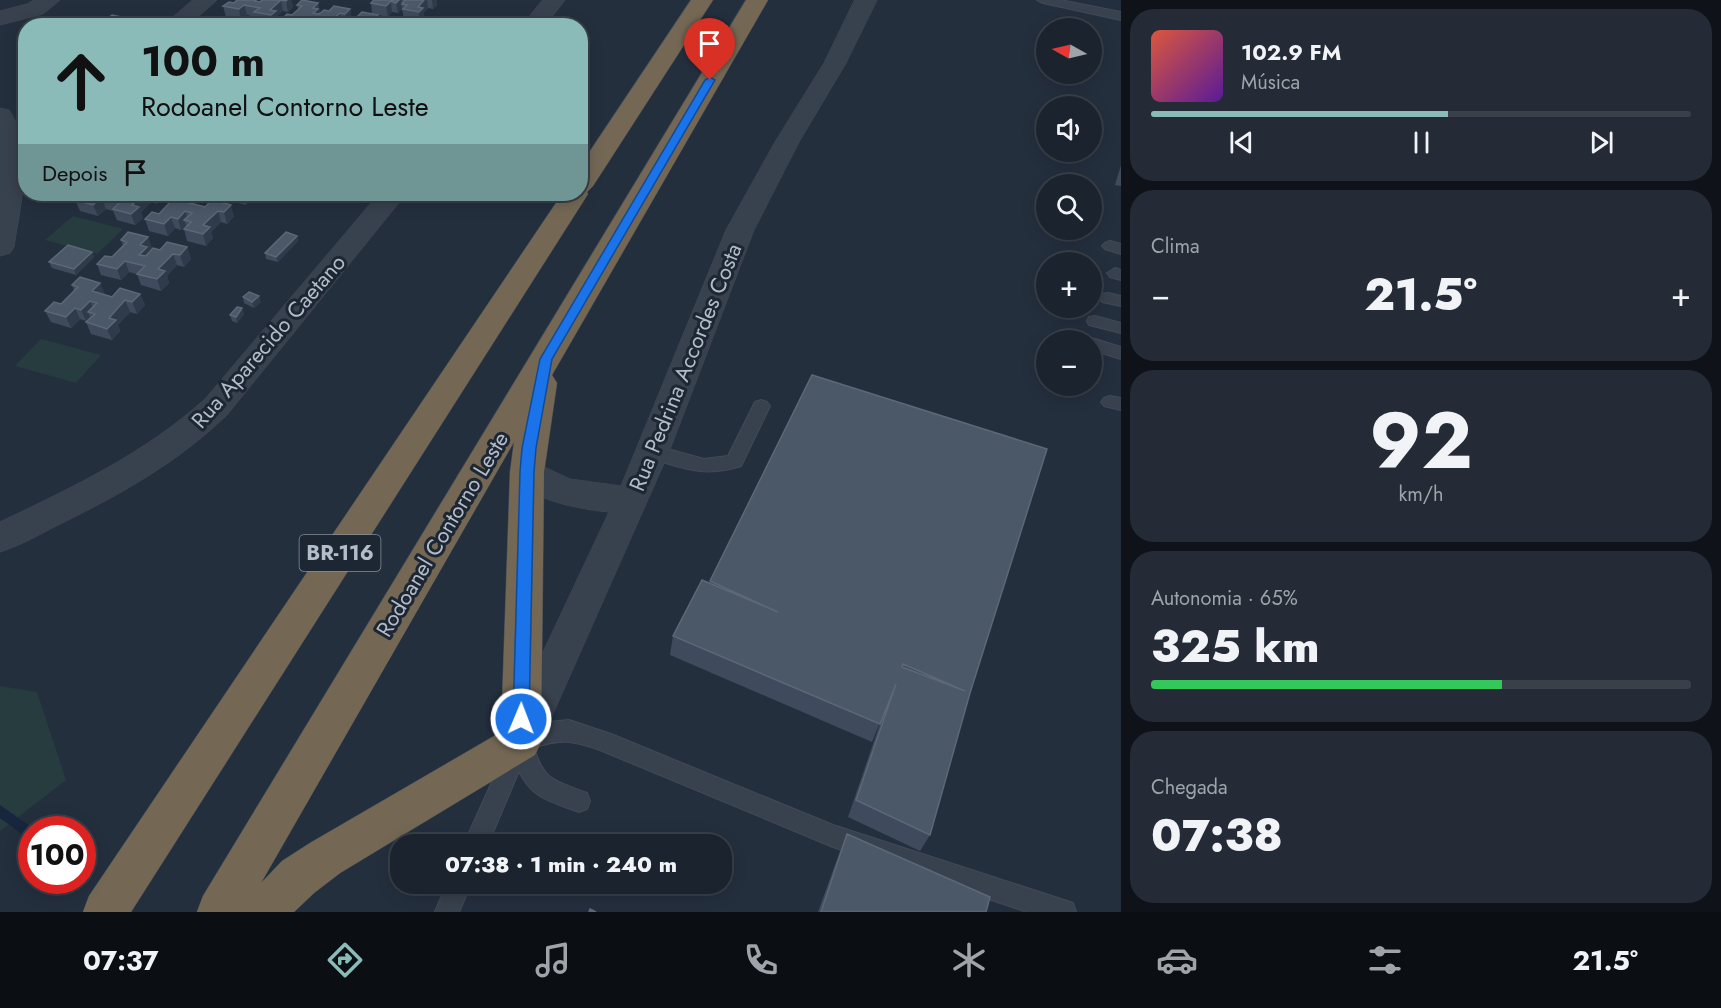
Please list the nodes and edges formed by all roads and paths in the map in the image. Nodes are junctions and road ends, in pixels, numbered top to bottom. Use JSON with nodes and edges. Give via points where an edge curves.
{"nodes":[{"id":1,"x":49,"y":0,"type":"edge"},
{"id":2,"x":206,"y":0,"type":"edge"},
{"id":3,"x":554,"y":0,"type":"edge"},
{"id":4,"x":702,"y":0,"type":"edge"},
{"id":5,"x":757,"y":0,"type":"edge"},
{"id":6,"x":866,"y":0,"type":"edge"},
{"id":7,"x":1043,"y":0,"type":"edge"},
{"id":8,"x":1121,"y":16,"type":"edge"},
{"id":9,"x":0,"y":18,"type":"edge"},
{"id":10,"x":184,"y":18,"type":"edge"},
{"id":11,"x":539,"y":18,"type":"edge"},
{"id":12,"x":0,"y":115,"type":"edge"},
{"id":13,"x":18,"y":147,"type":"edge"},
{"id":14,"x":18,"y":152,"type":"edge"},
{"id":15,"x":588,"y":174,"type":"edge"},
{"id":16,"x":387,"y":201,"type":"edge"},
{"id":17,"x":570,"y":201,"type":"edge"},
{"id":18,"x":0,"y":247,"type":"edge"},
{"id":19,"x":1095,"y":321,"type":"dead end"},
{"id":20,"x":1121,"y":328,"type":"edge"},
{"id":21,"x":1102,"y":347,"type":"edge"},
{"id":22,"x":1121,"y":353,"type":"edge"},
{"id":23,"x":546,"y":359,"type":"junction"},
{"id":24,"x":760,"y":406,"type":"dead end"},
{"id":25,"x":653,"y":453,"type":"junction"},
{"id":26,"x":527,"y":472,"type":"junction"},
{"id":27,"x":631,"y":500,"type":"junction"},
{"id":28,"x":0,"y":538,"type":"edge"},
{"id":29,"x":521,"y":742,"type":"junction"},
{"id":30,"x":579,"y":801,"type":"dead end"},
{"id":31,"x":480,"y":834,"type":"edge"},
{"id":32,"x":455,"y":894,"type":"edge"},
{"id":33,"x":106,"y":910,"type":"edge"},
{"id":34,"x":219,"y":912,"type":"edge"},
{"id":35,"x":263,"y":912,"type":"edge"},
{"id":36,"x":447,"y":912,"type":"edge"},
{"id":37,"x":1064,"y":912,"type":"edge"}],
"edges":[{"from":1,"to":9,"type":"street","via":[[36,9]]},
{"from":2,"to":10,"type":"street"},
{"from":3,"to":11,"type":"street"},
{"from":4,"to":15,"type":"highway"},
{"from":5,"to":23,"type":"highway","name":"Rodoanel Contorno Leste"},
{"from":6,"to":25,"type":"street","name":"Rua Pedrina Accordes Costa","via":[[741,230]]},
{"from":7,"to":8,"type":"lane"},
{"from":12,"to":13,"type":"street"},
{"from":14,"to":18,"type":"street"},
{"from":16,"to":28,"type":"street","name":"Rua Aparecido Caetano","via":[[196,427],[123,476]]},
{"from":17,"to":33,"type":"highway","number":"BR-116"},
{"from":19,"to":20,"type":"lane"},
{"from":21,"to":22,"type":"lane"},
{"from":23,"to":26,"type":"highway"},
{"from":23,"to":34,"type":"highway","name":"Rodoanel Contorno Leste"},
{"from":24,"to":25,"type":"lane","via":[[735,461],[708,468]]},
{"from":25,"to":27,"type":"street","name":"Rua Pedrina Accordes Costa"},
{"from":26,"to":27,"type":"street","via":[[562,490]]},
{"from":26,"to":29,"type":"highway"},
{"from":27,"to":29,"type":"street","name":"Rua Pedrina Accordes Costa"},
{"from":29,"to":30,"type":"lane","via":[[530,774],[543,788]]},
{"from":29,"to":31,"type":"lane"},
{"from":29,"to":35,"type":"highway","via":[[325,858],[298,877]]},
{"from":29,"to":37,"type":"lane","via":[[569,730],[833,836]]},
{"from":32,"to":36,"type":"lane"}]}
